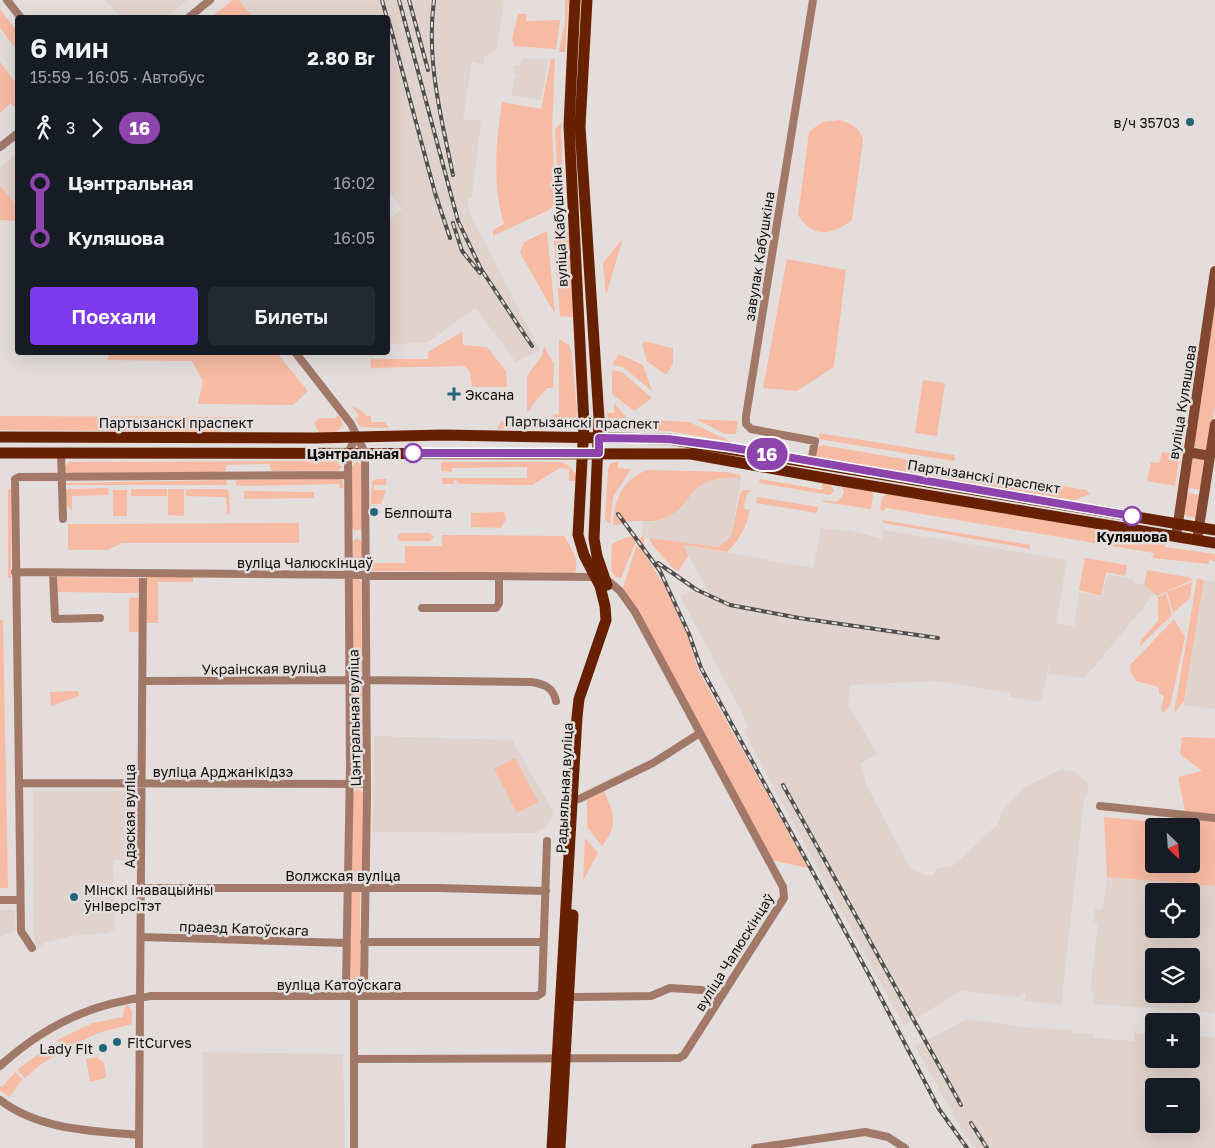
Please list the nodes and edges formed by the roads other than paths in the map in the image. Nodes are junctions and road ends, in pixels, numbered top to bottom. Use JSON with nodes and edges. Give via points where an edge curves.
{"nodes":[{"id":1,"x":7,"y":0,"type":"edge"},
{"id":2,"x":210,"y":0,"type":"edge"},
{"id":3,"x":575,"y":0,"type":"edge"},
{"id":4,"x":587,"y":0,"type":"edge"},
{"id":5,"x":813,"y":0,"type":"edge"},
{"id":6,"x":19,"y":15,"type":"edge"},
{"id":7,"x":192,"y":15,"type":"edge"},
{"id":8,"x":15,"y":136,"type":"edge"},
{"id":9,"x":0,"y":148,"type":"edge"},
{"id":10,"x":1215,"y":272,"type":"edge"},
{"id":11,"x":297,"y":355,"type":"edge"},
{"id":12,"x":1215,"y":424,"type":"edge"},
{"id":13,"x":0,"y":437,"type":"edge"},
{"id":14,"x":16,"y":437,"type":"junction"},
{"id":15,"x":75,"y":437,"type":"junction"},
{"id":16,"x":356,"y":437,"type":"junction"},
{"id":17,"x":584,"y":437,"type":"junction"},
{"id":18,"x":599,"y":438,"type":"junction"},
{"id":19,"x":365,"y":452,"type":"junction"},
{"id":20,"x":583,"y":452,"type":"junction"},
{"id":21,"x":1188,"y":452,"type":"junction"},
{"id":22,"x":0,"y":453,"type":"edge"},
{"id":23,"x":61,"y":453,"type":"junction"},
{"id":24,"x":348,"y":453,"type":"junction"},
{"id":25,"x":599,"y":453,"type":"junction"},
{"id":26,"x":1210,"y":456,"type":"junction"},
{"id":27,"x":810,"y":462,"type":"junction"},
{"id":28,"x":795,"y":473,"type":"junction"},
{"id":29,"x":348,"y":475,"type":"junction"},
{"id":30,"x":62,"y":476,"type":"junction"},
{"id":31,"x":63,"y":519,"type":"dead end"},
{"id":32,"x":1177,"y":524,"type":"junction"},
{"id":33,"x":1199,"y":527,"type":"junction"},
{"id":34,"x":1215,"y":530,"type":"edge"},
{"id":35,"x":1176,"y":536,"type":"junction"},
{"id":36,"x":1197,"y":540,"type":"junction"},
{"id":37,"x":1215,"y":543,"type":"edge"},
{"id":38,"x":15,"y":572,"type":"junction"},
{"id":39,"x":53,"y":573,"type":"junction"},
{"id":40,"x":143,"y":573,"type":"junction"},
{"id":41,"x":348,"y":575,"type":"junction"},
{"id":42,"x":366,"y":575,"type":"junction"},
{"id":43,"x":500,"y":576,"type":"junction"},
{"id":44,"x":600,"y":577,"type":"junction"},
{"id":45,"x":422,"y":608,"type":"dead end"},
{"id":46,"x":100,"y":618,"type":"dead end"},
{"id":47,"x":349,"y":680,"type":"junction"},
{"id":48,"x":366,"y":680,"type":"junction"},
{"id":49,"x":142,"y":681,"type":"junction"},
{"id":50,"x":556,"y":701,"type":"dead end"},
{"id":51,"x":700,"y":733,"type":"junction"},
{"id":52,"x":19,"y":783,"type":"junction"},
{"id":53,"x":142,"y":783,"type":"junction"},
{"id":54,"x":348,"y":784,"type":"junction"},
{"id":55,"x":367,"y":784,"type":"junction"},
{"id":56,"x":579,"y":799,"type":"junction"},
{"id":57,"x":1100,"y":806,"type":"dead end"},
{"id":58,"x":1215,"y":818,"type":"edge"},
{"id":59,"x":547,"y":841,"type":"dead end"},
{"id":60,"x":141,"y":888,"type":"junction"},
{"id":61,"x":346,"y":888,"type":"junction"},
{"id":62,"x":364,"y":888,"type":"junction"},
{"id":63,"x":546,"y":891,"type":"junction"},
{"id":64,"x":0,"y":900,"type":"edge"},
{"id":65,"x":20,"y":900,"type":"junction"},
{"id":66,"x":141,"y":937,"type":"junction"},
{"id":67,"x":364,"y":942,"type":"junction"},
{"id":68,"x":543,"y":942,"type":"junction"},
{"id":69,"x":346,"y":943,"type":"junction"},
{"id":70,"x":32,"y":948,"type":"dead end"},
{"id":71,"x":354,"y":997,"type":"junction"},
{"id":72,"x":576,"y":997,"type":"dead end"},
{"id":73,"x":140,"y":998,"type":"junction"},
{"id":74,"x":719,"y":998,"type":"junction"},
{"id":75,"x":355,"y":1059,"type":"junction"},
{"id":76,"x":561,"y":1059,"type":"junction"},
{"id":77,"x":0,"y":1066,"type":"edge"},
{"id":78,"x":0,"y":1100,"type":"edge"},
{"id":79,"x":140,"y":1135,"type":"junction"},
{"id":80,"x":139,"y":1148,"type":"edge"},
{"id":81,"x":354,"y":1148,"type":"edge"},
{"id":82,"x":552,"y":1148,"type":"edge"},
{"id":83,"x":560,"y":1148,"type":"edge"},
{"id":84,"x":755,"y":1148,"type":"edge"},
{"id":85,"x":905,"y":1148,"type":"edge"}],
"edges":[{"from":1,"to":6,"type":"street"},
{"from":2,"to":7,"type":"street"},
{"from":3,"to":17,"type":"main road","name":"вуліца Кабушкіна","via":[[569,126]]},
{"from":4,"to":18,"type":"main road","name":"вуліца Кабушкіна","via":[[580,126]]},
{"from":5,"to":27,"type":"street","name":"завулак Кабушкіна","via":[[746,416],[746,424],[752,429],[815,441]]},
{"from":8,"to":9,"type":"street"},
{"from":10,"to":21,"type":"main road","name":"вуліца Куляшова"},
{"from":11,"to":16,"type":"street","via":[[339,406]]},
{"from":12,"to":26,"type":"main road"},
{"from":13,"to":14,"type":"main road","name":"Партызанскі праспект"},
{"from":14,"to":15,"type":"main road","name":"Партызанскі праспект"},
{"from":14,"to":22,"type":"main road","via":[[20,442],[18,447]]},
{"from":15,"to":16,"type":"main road","name":"Партызанскі праспект"},
{"from":15,"to":23,"type":"main road","via":[[63,446]]},
{"from":16,"to":17,"type":"main road","name":"Партызанскі праспект"},
{"from":16,"to":19,"type":"street"},
{"from":16,"to":24,"type":"street","name":"Цэнтральная вуліца"},
{"from":17,"to":18,"type":"main road","name":"Партызанскі праспект"},
{"from":17,"to":20,"type":"main road","name":"вуліца Кабушкіна"},
{"from":18,"to":25,"type":"main road","name":"Радыяльная вуліца"},
{"from":18,"to":27,"type":"main road","name":"Партызанскі праспект","via":[[668,439]]},
{"from":19,"to":20,"type":"main road","name":"Партызанскі праспект"},
{"from":19,"to":24,"type":"main road","name":"Партызанскі праспект"},
{"from":19,"to":42,"type":"street","name":"Цэнтральная вуліца"},
{"from":20,"to":25,"type":"main road","name":"Партызанскі праспект"},
{"from":20,"to":44,"type":"main road","name":"Радыяльная вуліца","via":[[578,535],[582,550]]},
{"from":21,"to":26,"type":"main road"},
{"from":21,"to":32,"type":"main road","name":"вуліца Куляшова"},
{"from":22,"to":23,"type":"main road","name":"Партызанскі праспект"},
{"from":23,"to":24,"type":"main road","name":"Партызанскі праспект"},
{"from":23,"to":30,"type":"street"},
{"from":24,"to":29,"type":"street","name":"Цэнтральная вуліца"},
{"from":25,"to":28,"type":"main road","name":"Партызанскі праспект","via":[[691,454]]},
{"from":25,"to":44,"type":"main road","name":"Радыяльная вуліца","via":[[594,540]]},
{"from":26,"to":33,"type":"main road"},
{"from":27,"to":28,"type":"main road","via":[[808,470]]},
{"from":27,"to":32,"type":"main road","name":"Партызанскі праспект"},
{"from":28,"to":35,"type":"main road","name":"Партызанскі праспект"},
{"from":29,"to":30,"type":"street"},
{"from":29,"to":41,"type":"street","name":"Цэнтральная вуліца"},
{"from":30,"to":31,"type":"street"},
{"from":30,"to":38,"type":"street","via":[[19,476],[15,479]]},
{"from":32,"to":33,"type":"main road","name":"Партызанскі праспект"},
{"from":32,"to":35,"type":"main road","name":"вуліца Куляшова"},
{"from":33,"to":34,"type":"main road","name":"Партызанскі праспект"},
{"from":33,"to":36,"type":"main road"},
{"from":35,"to":36,"type":"main road","name":"Партызанскі праспект"},
{"from":36,"to":37,"type":"main road","name":"Партызанскі праспект"},
{"from":38,"to":39,"type":"street","name":"вуліца Чалюскінцаў"},
{"from":38,"to":52,"type":"street"},
{"from":39,"to":40,"type":"street","name":"вуліца Чалюскінцаў"},
{"from":39,"to":46,"type":"street","via":[[55,619]]},
{"from":40,"to":41,"type":"street","name":"вуліца Чалюскінцаў"},
{"from":40,"to":49,"type":"street","name":"Адэская вуліца"},
{"from":41,"to":42,"type":"street","name":"вуліца Чалюскінцаў"},
{"from":41,"to":47,"type":"street","name":"Цэнтральная вуліца"},
{"from":42,"to":43,"type":"street","name":"вуліца Чалюскінцаў"},
{"from":42,"to":48,"type":"street","name":"Цэнтральная вуліца"},
{"from":43,"to":44,"type":"street","name":"вуліца Чалюскінцаў"},
{"from":43,"to":45,"type":"street","via":[[496,608]]},
{"from":44,"to":51,"type":"street","name":"вуліца Чалюскінцаў","via":[[620,591],[635,612]]},
{"from":44,"to":56,"type":"main road","name":"Радыяльная вуліца","via":[[610,594],[613,618],[586,701]]},
{"from":44,"to":76,"type":"main road","name":"Радыяльная вуліца","via":[[606,620],[579,699]]},
{"from":47,"to":48,"type":"street","name":"Украінская вуліца"},
{"from":47,"to":49,"type":"street","name":"Украінская вуліца"},
{"from":47,"to":54,"type":"street","name":"Цэнтральная вуліца"},
{"from":48,"to":50,"type":"street","name":"Украінская вуліца","via":[[531,682],[552,690]]},
{"from":48,"to":55,"type":"street","name":"Цэнтральная вуліца"},
{"from":49,"to":53,"type":"street","name":"Адэская вуліца"},
{"from":51,"to":56,"type":"street","via":[[652,763]]},
{"from":51,"to":74,"type":"street","name":"вуліца Чалюскінцаў","via":[[785,892]]},
{"from":52,"to":53,"type":"street","name":"вуліца Арджанікідзэ"},
{"from":52,"to":65,"type":"street"},
{"from":53,"to":54,"type":"street","name":"вуліца Арджанікідзэ"},
{"from":53,"to":60,"type":"street","name":"Адэская вуліца"},
{"from":54,"to":55,"type":"street","name":"вуліца Арджанікідзэ"},
{"from":54,"to":61,"type":"street","name":"Цэнтральная вуліца"},
{"from":55,"to":62,"type":"street","name":"Цэнтральная вуліца"},
{"from":56,"to":76,"type":"main road","name":"Радыяльная вуліца"},
{"from":57,"to":58,"type":"street"},
{"from":59,"to":63,"type":"street"},
{"from":60,"to":61,"type":"street","name":"Волжская вуліца"},
{"from":60,"to":66,"type":"street","name":"Адэская вуліца"},
{"from":61,"to":62,"type":"street","name":"Волжская вуліца"},
{"from":61,"to":69,"type":"street","name":"Цэнтральная вуліца"},
{"from":62,"to":63,"type":"street","name":"Волжская вуліца"},
{"from":62,"to":67,"type":"street","name":"Цэнтральная вуліца"},
{"from":63,"to":68,"type":"street"},
{"from":64,"to":65,"type":"street"},
{"from":65,"to":70,"type":"street","via":[[21,931]]},
{"from":66,"to":69,"type":"street","name":"праезд Катоўскага"},
{"from":66,"to":73,"type":"street","name":"Адэская вуліца"},
{"from":67,"to":68,"type":"street"},
{"from":67,"to":71,"type":"street","name":"Цэнтральная вуліца","via":[[364,983]]},
{"from":68,"to":71,"type":"street","name":"вуліца Катоўскага","via":[[542,993],[537,996]]},
{"from":69,"to":71,"type":"street","name":"Цэнтральная вуліца","via":[[346,983]]},
{"from":71,"to":73,"type":"street","name":"вуліца Катоўскага"},
{"from":71,"to":75,"type":"street","name":"Цэнтральная вуліца"},
{"from":72,"to":74,"type":"street","via":[[651,996],[670,988],[702,990]]},
{"from":73,"to":77,"type":"street","name":"вуліца Катоўскага","via":[[108,1005],[49,1028]]},
{"from":73,"to":79,"type":"street","name":"Адэская вуліца"},
{"from":74,"to":76,"type":"street","name":"вуліца Чалюскінцаў","via":[[679,1058]]},
{"from":75,"to":76,"type":"street","name":"вуліца Чалюскінцаў"},
{"from":75,"to":81,"type":"street","name":"Цэнтральная вуліца"},
{"from":76,"to":82,"type":"main road","name":"Радыяльная вуліца"},
{"from":76,"to":83,"type":"main road","name":"Радыяльная вуліца"},
{"from":78,"to":79,"type":"street","via":[[15,1111],[45,1122],[88,1131]]},
{"from":79,"to":80,"type":"street","name":"Адэская вуліца"},
{"from":84,"to":85,"type":"street","via":[[864,1132],[888,1137]]}]}
